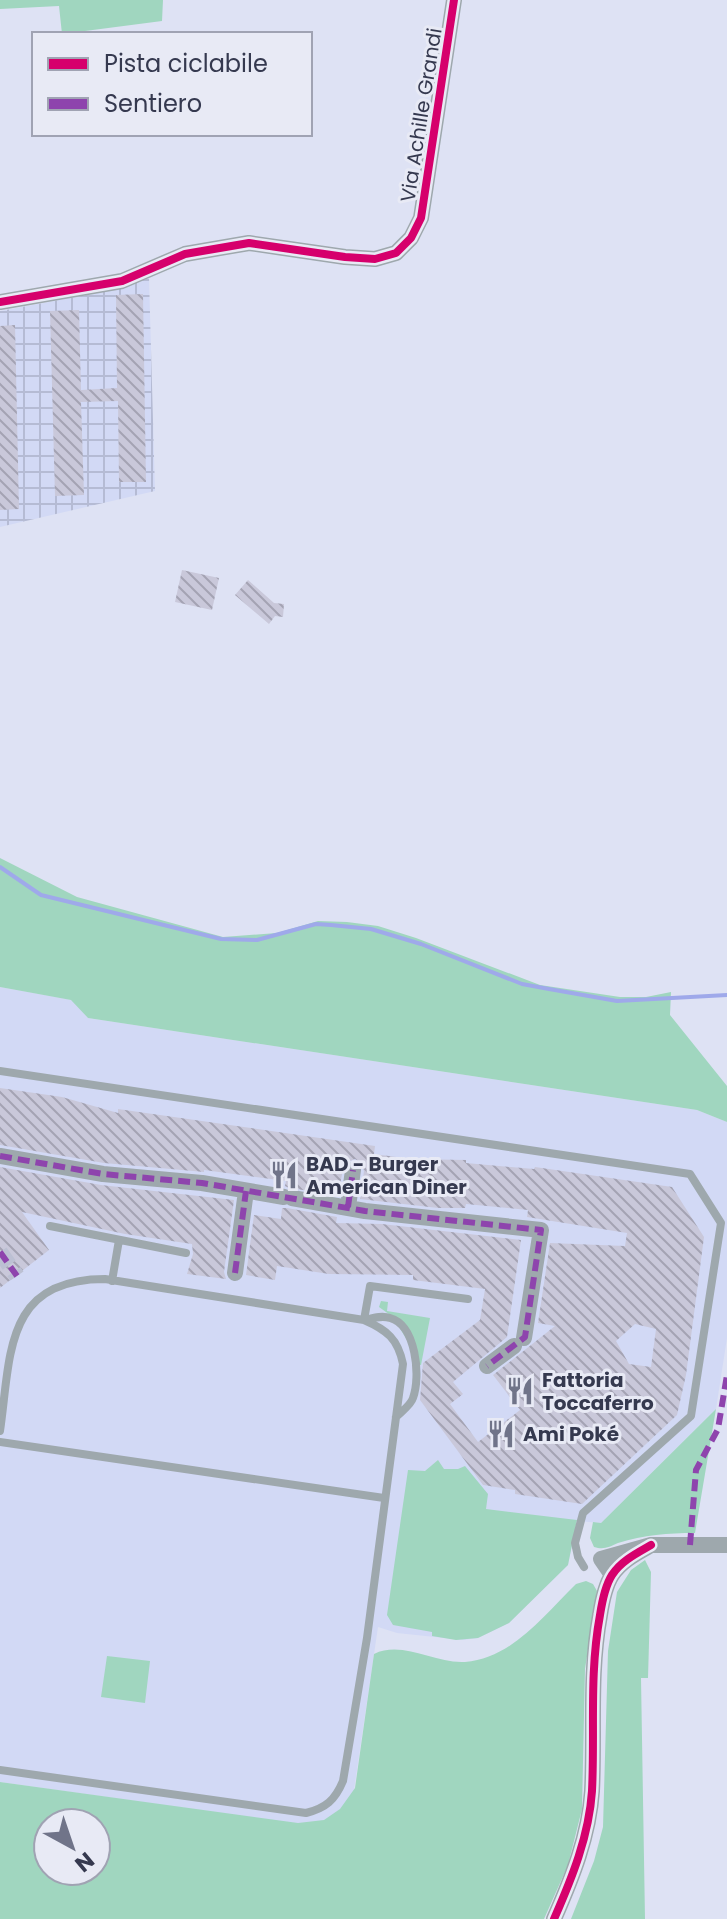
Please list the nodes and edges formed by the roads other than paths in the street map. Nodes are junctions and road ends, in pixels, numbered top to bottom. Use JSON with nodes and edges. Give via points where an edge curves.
{"nodes":[{"id":1,"x":454,"y":0,"type":"edge"},
{"id":2,"x":0,"y":302,"type":"edge"},
{"id":3,"x":0,"y":1071,"type":"edge"},
{"id":4,"x":0,"y":1156,"type":"edge"},
{"id":5,"x":353,"y":1170,"type":"dead end"},
{"id":6,"x":246,"y":1191,"type":"junction"},
{"id":7,"x":348,"y":1207,"type":"junction"},
{"id":8,"x":50,"y":1226,"type":"dead end"},
{"id":9,"x":119,"y":1240,"type":"junction"},
{"id":10,"x":186,"y":1253,"type":"dead end"},
{"id":11,"x":235,"y":1273,"type":"dead end"},
{"id":12,"x":112,"y":1281,"type":"junction"},
{"id":13,"x":468,"y":1299,"type":"dead end"},
{"id":14,"x":364,"y":1320,"type":"junction"},
{"id":15,"x":5,"y":1363,"type":"edge"},
{"id":16,"x":487,"y":1366,"type":"dead end"},
{"id":17,"x":396,"y":1417,"type":"junction"},
{"id":18,"x":0,"y":1431,"type":"edge"},
{"id":19,"x":0,"y":1442,"type":"edge"},
{"id":20,"x":384,"y":1498,"type":"junction"},
{"id":21,"x":651,"y":1545,"type":"junction"},
{"id":22,"x":727,"y":1545,"type":"edge"},
{"id":23,"x":584,"y":1567,"type":"dead end"},
{"id":24,"x":612,"y":1575,"type":"junction"},
{"id":25,"x":0,"y":1770,"type":"edge"},
{"id":26,"x":554,"y":1919,"type":"edge"}],
"edges":[{"from":1,"to":2,"type":"street","name":"Via Achille Grandi","via":[[421,218],[396,253],[375,259],[345,257],[249,243],[185,254],[122,281]]},
{"from":3,"to":23,"type":"lane","via":[[690,1174],[721,1223],[691,1416],[583,1513],[575,1543]]},
{"from":4,"to":6,"type":"street"},
{"from":5,"to":7,"type":"street"},
{"from":6,"to":7,"type":"street"},
{"from":6,"to":11,"type":"street"},
{"from":7,"to":16,"type":"street","via":[[541,1230],[519,1342]]},
{"from":8,"to":9,"type":"lane"},
{"from":9,"to":10,"type":"lane"},
{"from":9,"to":12,"type":"lane"},
{"from":12,"to":14,"type":"lane"},
{"from":12,"to":15,"type":"lane","via":[[67,1282],[36,1301],[20,1317]]},
{"from":13,"to":14,"type":"lane","via":[[370,1286]]},
{"from":14,"to":17,"type":"lane","via":[[396,1340],[400,1350]]},
{"from":14,"to":17,"type":"lane","via":[[396,1320],[413,1347],[413,1398]]},
{"from":15,"to":18,"type":"lane"},
{"from":17,"to":20,"type":"lane"},
{"from":19,"to":20,"type":"lane"},
{"from":20,"to":25,"type":"lane","via":[[343,1781],[323,1809],[293,1812]]},
{"from":21,"to":22,"type":"street"},
{"from":21,"to":24,"type":"street"},
{"from":21,"to":24,"type":"street","via":[[601,1559]]},
{"from":24,"to":26,"type":"street","via":[[595,1644],[588,1818]]}]}
